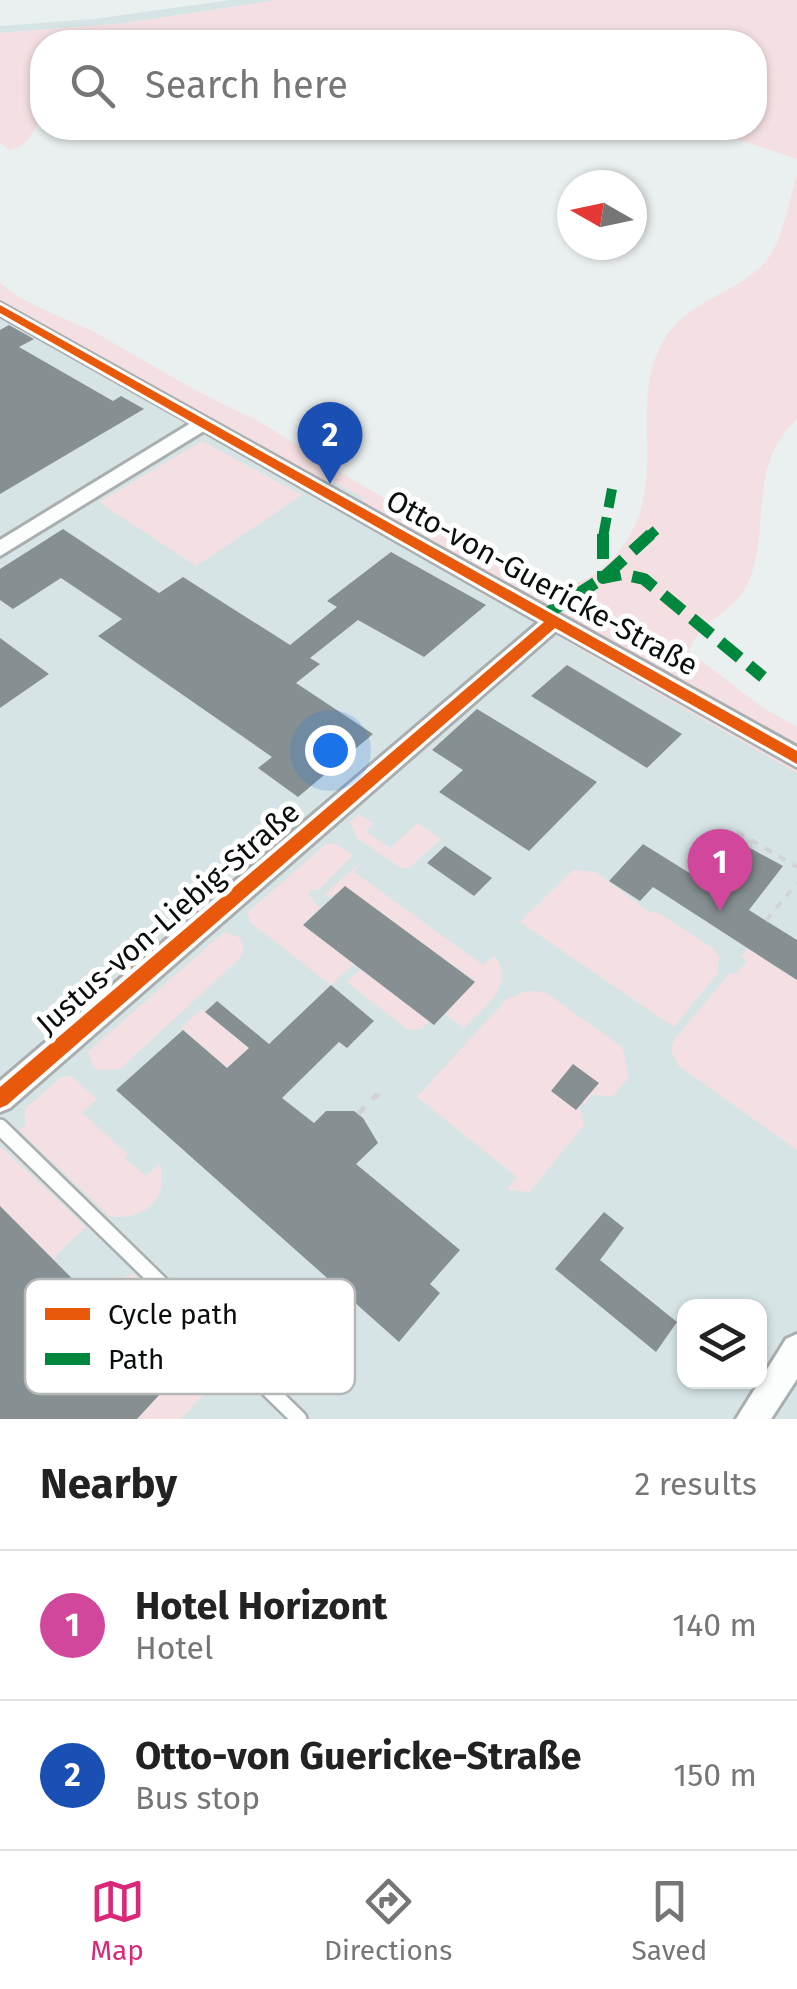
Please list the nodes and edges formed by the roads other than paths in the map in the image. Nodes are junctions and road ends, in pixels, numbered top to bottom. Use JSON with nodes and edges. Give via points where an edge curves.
{"nodes":[{"id":1,"x":0,"y":308,"type":"edge"},
{"id":2,"x":204,"y":423,"type":"junction"},
{"id":3,"x":0,"y":548,"type":"edge"},
{"id":4,"x":553,"y":622,"type":"junction"},
{"id":5,"x":797,"y":758,"type":"edge"},
{"id":6,"x":0,"y":1099,"type":"edge"},
{"id":7,"x":0,"y":1127,"type":"edge"},
{"id":8,"x":156,"y":1279,"type":"edge"},
{"id":9,"x":797,"y":1350,"type":"edge"},
{"id":10,"x":273,"y":1394,"type":"edge"},
{"id":11,"x":299,"y":1419,"type":"edge"},
{"id":12,"x":752,"y":1419,"type":"edge"}],
"edges":[{"from":1,"to":2,"type":"street","name":"Otto-von-Guericke-Straße"},
{"from":2,"to":3,"type":"street"},
{"from":2,"to":4,"type":"street","name":"Otto-von-Guericke-Straße"},
{"from":4,"to":5,"type":"street","name":"Otto-von-Guericke-Straße"},
{"from":4,"to":6,"type":"street","name":"Justus-von-Liebig-Straße"},
{"from":7,"to":8,"type":"lane"},
{"from":9,"to":12,"type":"street"},
{"from":10,"to":11,"type":"lane"}]}
